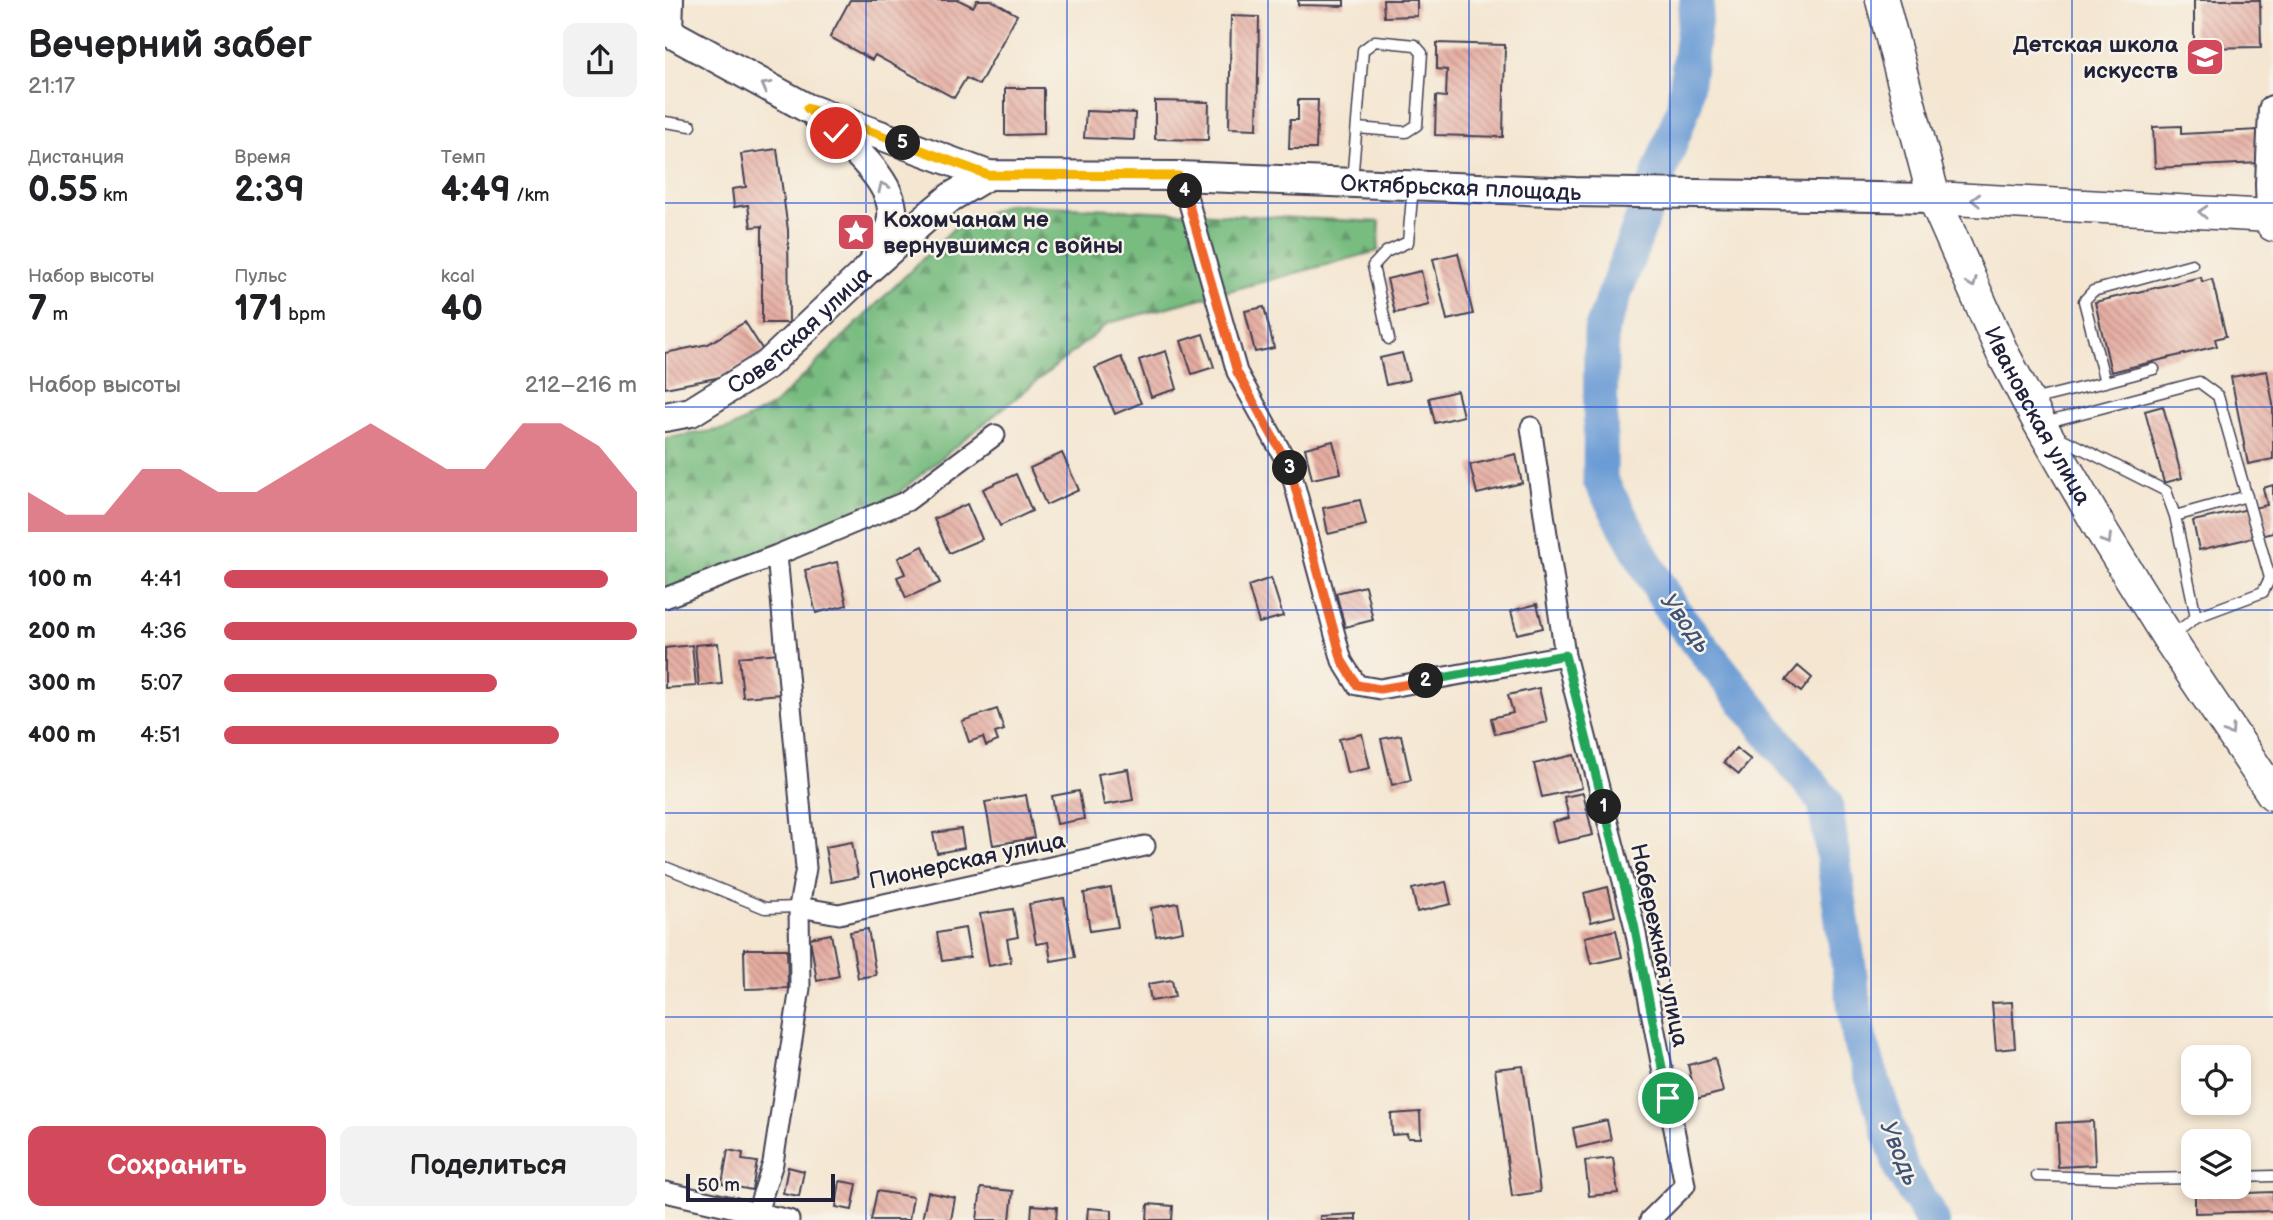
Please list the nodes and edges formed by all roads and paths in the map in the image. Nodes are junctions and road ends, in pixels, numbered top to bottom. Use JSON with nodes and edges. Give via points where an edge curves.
{"nodes":[{"id":1,"x":670,"y":0,"type":"edge"},
{"id":2,"x":1882,"y":0,"type":"edge"},
{"id":3,"x":666,"y":31,"type":"edge"},
{"id":4,"x":807,"y":108,"type":"junction"},
{"id":5,"x":2273,"y":110,"type":"edge"},
{"id":6,"x":665,"y":122,"type":"edge"},
{"id":7,"x":691,"y":126,"type":"dead end"},
{"id":8,"x":1357,"y":128,"type":"junction"},
{"id":9,"x":988,"y":175,"type":"junction"},
{"id":10,"x":1179,"y":176,"type":"junction"},
{"id":11,"x":1352,"y":183,"type":"junction"},
{"id":12,"x":1413,"y":185,"type":"junction"},
{"id":13,"x":1934,"y":198,"type":"junction"},
{"id":14,"x":2272,"y":219,"type":"edge"},
{"id":15,"x":2192,"y":264,"type":"dead end"},
{"id":16,"x":866,"y":272,"type":"junction"},
{"id":17,"x":1389,"y":340,"type":"dead end"},
{"id":18,"x":2154,"y":369,"type":"dead end"},
{"id":19,"x":2105,"y":382,"type":"junction"},
{"id":20,"x":665,"y":417,"type":"edge"},
{"id":21,"x":2037,"y":418,"type":"junction"},
{"id":22,"x":1531,"y":427,"type":"dead end"},
{"id":23,"x":995,"y":435,"type":"dead end"},
{"id":24,"x":2247,"y":496,"type":"junction"},
{"id":25,"x":2175,"y":516,"type":"junction"},
{"id":26,"x":777,"y":555,"type":"junction"},
{"id":27,"x":665,"y":598,"type":"edge"},
{"id":28,"x":2196,"y":617,"type":"junction"},
{"id":29,"x":2169,"y":639,"type":"junction"},
{"id":30,"x":1565,"y":655,"type":"junction"},
{"id":31,"x":2273,"y":794,"type":"edge"},
{"id":32,"x":1145,"y":846,"type":"dead end"},
{"id":33,"x":665,"y":867,"type":"edge"},
{"id":34,"x":799,"y":907,"type":"junction"},
{"id":35,"x":2036,"y":1176,"type":"dead end"},
{"id":36,"x":2273,"y":1176,"type":"edge"},
{"id":37,"x":2251,"y":1177,"type":"edge"},
{"id":38,"x":2181,"y":1178,"type":"edge"},
{"id":39,"x":665,"y":1192,"type":"edge"},
{"id":40,"x":757,"y":1212,"type":"junction"},
{"id":41,"x":789,"y":1220,"type":"edge"},
{"id":42,"x":1650,"y":1220,"type":"edge"}],
"edges":[{"from":1,"to":3,"type":"main road"},
{"from":2,"to":13,"type":"main road","name":"Ивановская улица"},
{"from":4,"to":3,"type":"main road","one_way":true},
{"from":4,"to":9,"type":"main road"},
{"from":16,"to":4,"type":"main road","one_way":true,"via":[[883,246],[893,216],[887,194],[875,171]]},
{"from":5,"to":14,"type":"main road"},
{"from":6,"to":7,"type":"lane"},
{"from":8,"to":8,"type":"lane","via":[[1363,50],[1375,41],[1415,44],[1422,53],[1417,125],[1406,132]]},
{"from":8,"to":11,"type":"lane"},
{"from":9,"to":10,"type":"main road","name":"Октябрьская площадь"},
{"from":9,"to":16,"type":"main road","name":"Советская улица","via":[[951,197]]},
{"from":10,"to":11,"type":"main road","name":"Октябрьская площадь"},
{"from":10,"to":30,"type":"street","via":[[1237,372],[1290,468],[1342,661],[1357,685],[1380,689]]},
{"from":11,"to":12,"type":"main road","name":"Октябрьская площадь"},
{"from":12,"to":13,"type":"main road","name":"Октябрьская площадь"},
{"from":12,"to":17,"type":"lane","via":[[1408,242],[1386,252],[1373,266]]},
{"from":14,"to":13,"type":"main road","one_way":true},
{"from":13,"to":21,"type":"main road","name":"Ивановская улица","one_way":true,"via":[[2002,352]]},
{"from":15,"to":19,"type":"lane","via":[[2092,291],[2084,301]]},
{"from":16,"to":20,"type":"main road","name":"Советская улица","via":[[768,364],[691,412]]},
{"from":18,"to":19,"type":"lane"},
{"from":19,"to":21,"type":"lane"},
{"from":21,"to":24,"type":"lane","via":[[2199,382],[2218,396]]},
{"from":21,"to":25,"type":"lane","via":[[2166,491]]},
{"from":21,"to":29,"type":"main road","name":"Ивановская улица","one_way":true},
{"from":22,"to":30,"type":"street","name":"Набережная улица"},
{"from":23,"to":26,"type":"street","via":[[907,501]]},
{"from":24,"to":25,"type":"lane"},
{"from":24,"to":28,"type":"lane","via":[[2270,578],[2263,592]]},
{"from":25,"to":28,"type":"lane"},
{"from":26,"to":27,"type":"street"},
{"from":26,"to":34,"type":"street","via":[[806,868]]},
{"from":28,"to":29,"type":"lane"},
{"from":29,"to":31,"type":"main road","name":"Ивановская улица","one_way":true},
{"from":30,"to":42,"type":"street","name":"Набережная улица","via":[[1634,924],[1685,1185]]},
{"from":32,"to":34,"type":"street","name":"Пионерская улица","via":[[839,914]]},
{"from":33,"to":34,"type":"lane","via":[[765,908]]},
{"from":34,"to":40,"type":"street","via":[[800,988],[773,1163]]},
{"from":35,"to":38,"type":"lane"},
{"from":36,"to":37,"type":"lane"},
{"from":39,"to":40,"type":"street"},
{"from":40,"to":41,"type":"street"}]}
